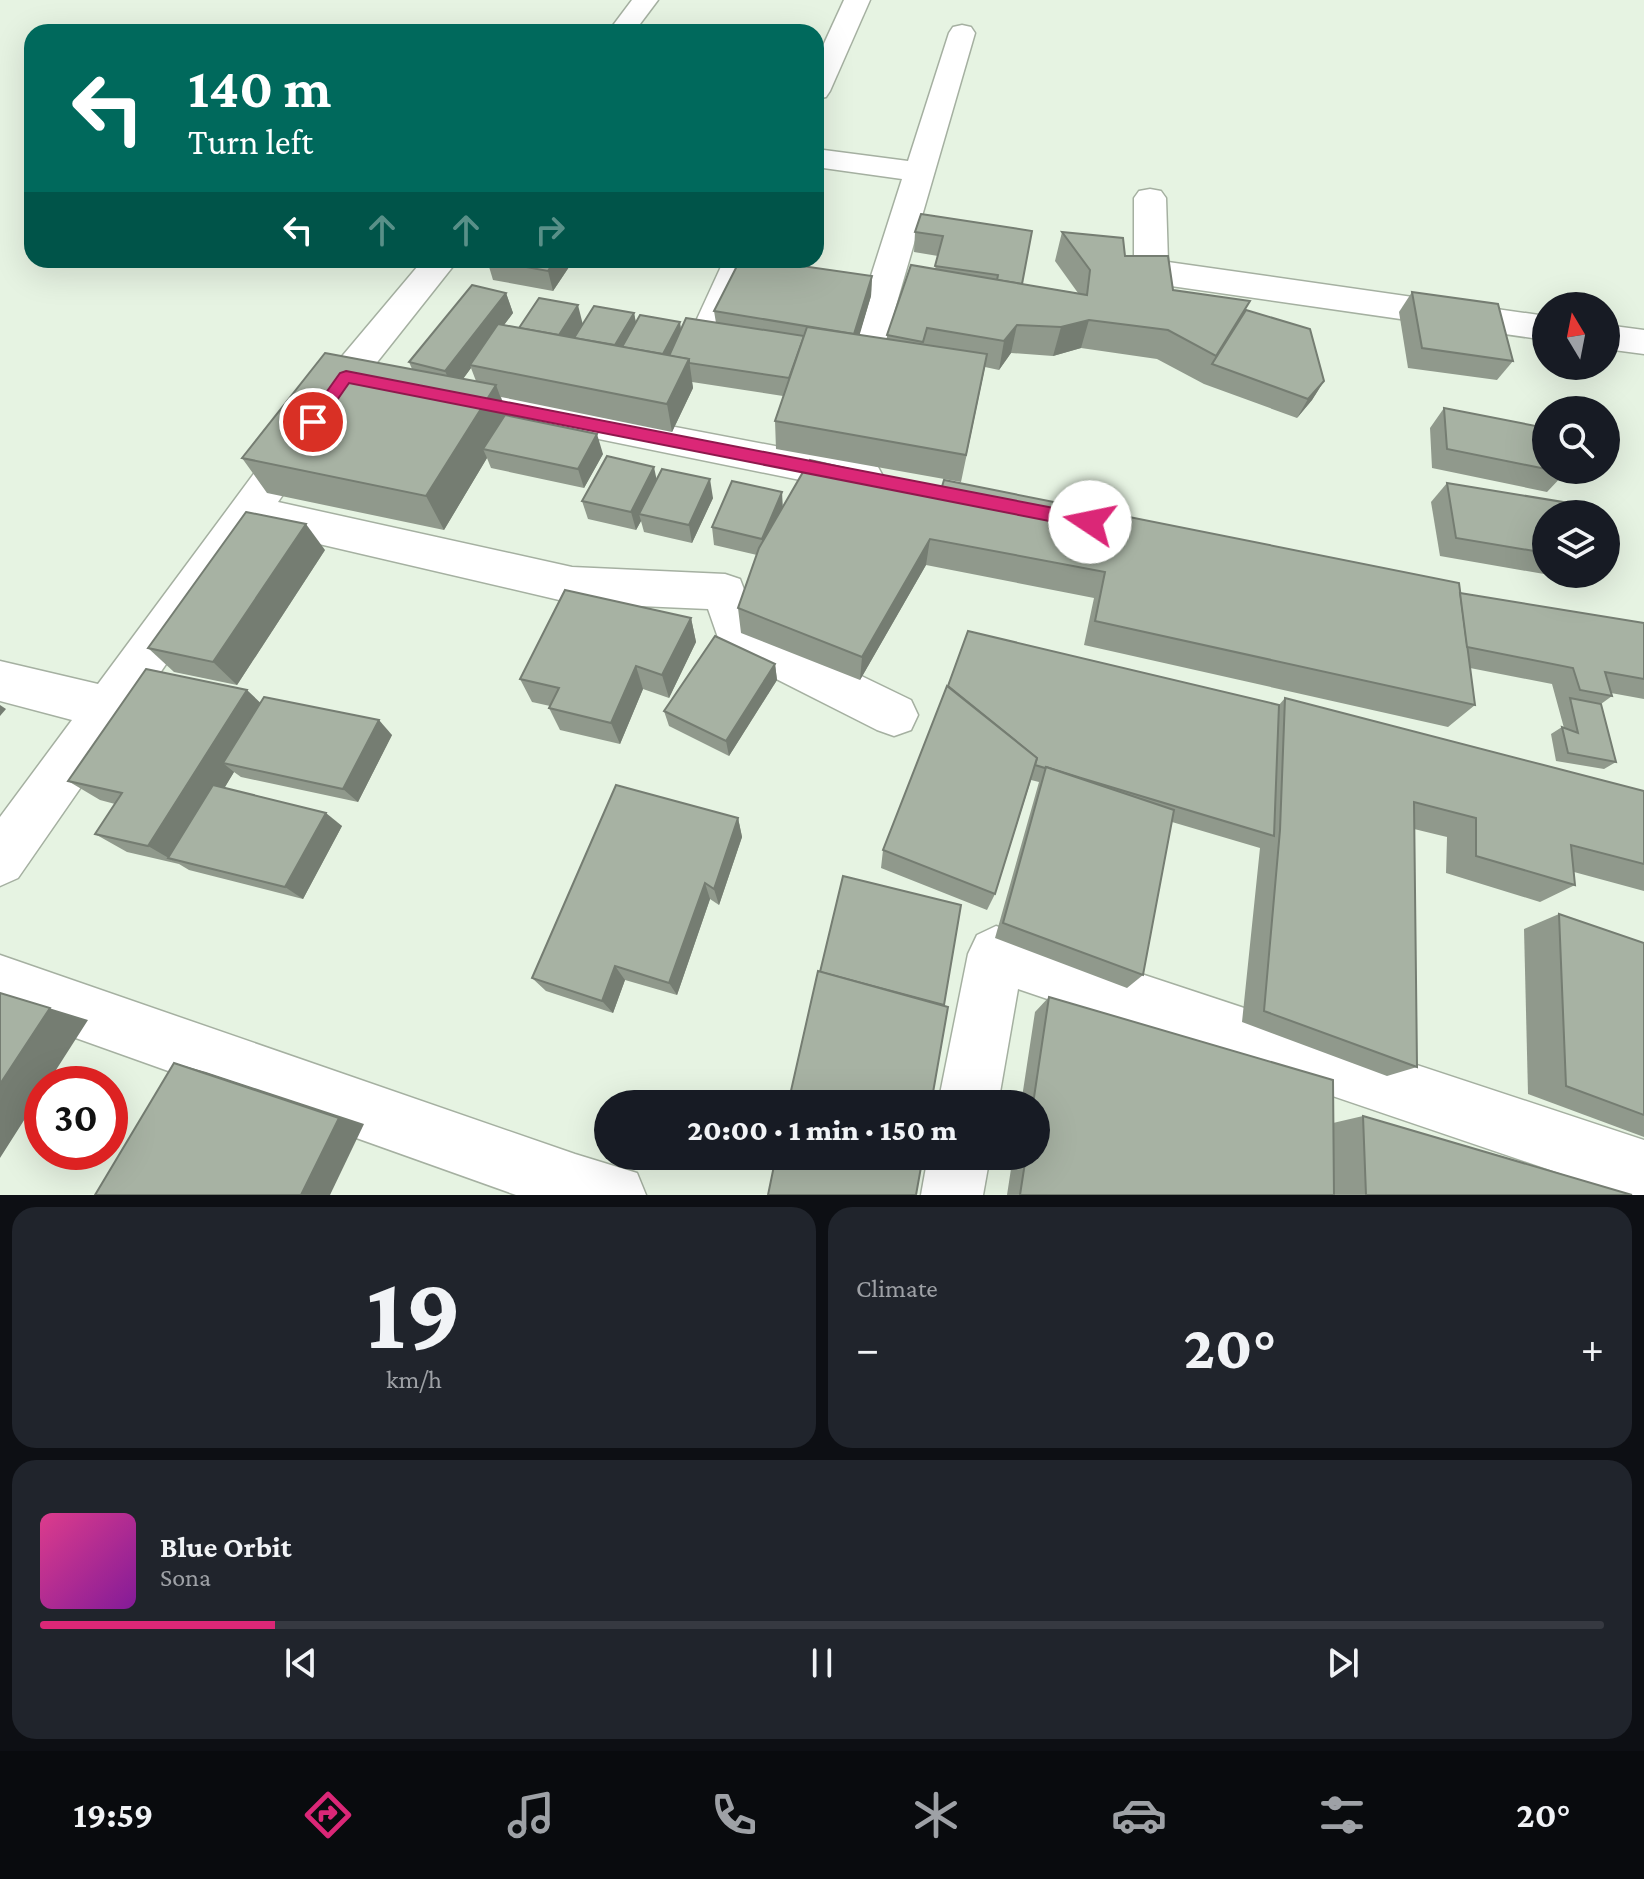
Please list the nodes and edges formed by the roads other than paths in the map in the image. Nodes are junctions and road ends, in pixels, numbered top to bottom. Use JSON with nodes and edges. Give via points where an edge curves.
{"nodes":[{"id":1,"x":645,"y":0,"type":"edge"},
{"id":2,"x":857,"y":0,"type":"edge"},
{"id":3,"x":627,"y":24,"type":"edge"},
{"id":4,"x":962,"y":33,"type":"dead end"},
{"id":5,"x":824,"y":73,"type":"edge"},
{"id":6,"x":824,"y":159,"type":"edge"},
{"id":7,"x":920,"y":172,"type":"junction"},
{"id":8,"x":1150,"y":198,"type":"dead end"},
{"id":9,"x":434,"y":268,"type":"edge"},
{"id":10,"x":737,"y":268,"type":"edge"},
{"id":11,"x":1532,"y":326,"type":"edge"},
{"id":12,"x":709,"y":332,"type":"edge"},
{"id":13,"x":1620,"y":339,"type":"edge"},
{"id":14,"x":1644,"y":342,"type":"edge"},
{"id":15,"x":864,"y":354,"type":"edge"},
{"id":16,"x":346,"y":376,"type":"junction"},
{"id":17,"x":895,"y":484,"type":"edge"},
{"id":18,"x":249,"y":512,"type":"junction"},
{"id":19,"x":0,"y":681,"type":"edge"},
{"id":20,"x":108,"y":708,"type":"junction"},
{"id":21,"x":894,"y":715,"type":"dead end"},
{"id":22,"x":0,"y":860,"type":"edge"},
{"id":23,"x":0,"y":983,"type":"edge"},
{"id":24,"x":971,"y":1090,"type":"edge"},
{"id":25,"x":956,"y":1170,"type":"edge"},
{"id":26,"x":1644,"y":1171,"type":"edge"},
{"id":27,"x":615,"y":1195,"type":"edge"},
{"id":28,"x":952,"y":1195,"type":"edge"}],
"edges":[{"from":1,"to":3,"type":"street"},
{"from":2,"to":5,"type":"street"},
{"from":4,"to":7,"type":"street"},
{"from":6,"to":7,"type":"street"},
{"from":7,"to":15,"type":"street"},
{"from":8,"to":11,"type":"street","via":[[1151,268],[1171,275]]},
{"from":9,"to":16,"type":"street"},
{"from":10,"to":12,"type":"street"},
{"from":13,"to":14,"type":"street"},
{"from":16,"to":17,"type":"street"},
{"from":16,"to":18,"type":"street"},
{"from":18,"to":20,"type":"street"},
{"from":18,"to":21,"type":"street","via":[[572,585],[725,592],[739,638]]},
{"from":19,"to":20,"type":"street"},
{"from":20,"to":22,"type":"street"},
{"from":23,"to":27,"type":"street"},
{"from":24,"to":26,"type":"street","via":[[996,954]]},
{"from":25,"to":28,"type":"street"}]}
